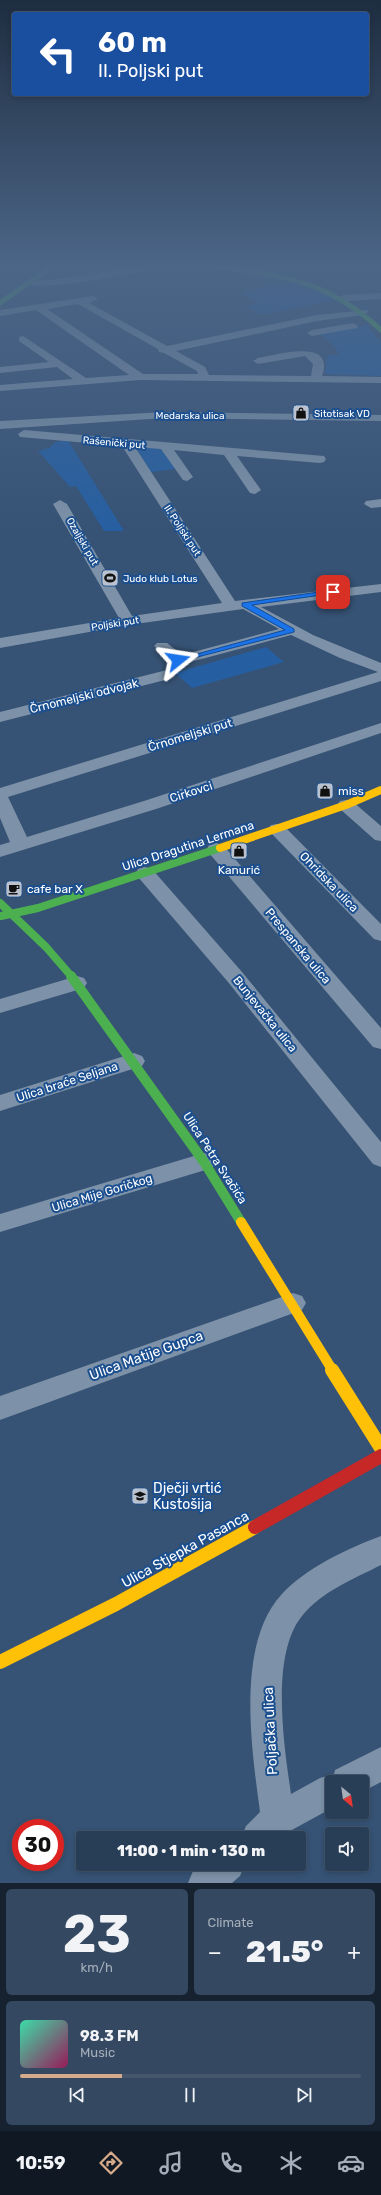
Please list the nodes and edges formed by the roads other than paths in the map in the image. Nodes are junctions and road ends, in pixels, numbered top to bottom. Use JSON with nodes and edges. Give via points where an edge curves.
{"nodes":[{"id":1,"x":46,"y":355,"type":"edge"},
{"id":2,"x":108,"y":355,"type":"edge"},
{"id":3,"x":173,"y":355,"type":"edge"},
{"id":4,"x":294,"y":355,"type":"edge"},
{"id":5,"x":309,"y":355,"type":"edge"},
{"id":6,"x":258,"y":360,"type":"dead end"},
{"id":7,"x":59,"y":364,"type":"junction"},
{"id":8,"x":0,"y":370,"type":"edge"},
{"id":9,"x":140,"y":377,"type":"junction"},
{"id":10,"x":205,"y":377,"type":"junction"},
{"id":11,"x":315,"y":379,"type":"junction"},
{"id":12,"x":381,"y":380,"type":"edge"},
{"id":13,"x":83,"y":381,"type":"junction"},
{"id":14,"x":0,"y":388,"type":"edge"},
{"id":15,"x":381,"y":418,"type":"edge"},
{"id":16,"x":0,"y":425,"type":"edge"},
{"id":17,"x":0,"y":432,"type":"edge"},
{"id":18,"x":126,"y":443,"type":"junction"},
{"id":19,"x":165,"y":446,"type":"junction"},
{"id":20,"x":228,"y":452,"type":"junction"},
{"id":21,"x":320,"y":459,"type":"dead end"},
{"id":22,"x":187,"y":477,"type":"dead end"},
{"id":23,"x":255,"y":490,"type":"dead end"},
{"id":24,"x":60,"y":504,"type":"dead end"},
{"id":25,"x":381,"y":588,"type":"edge"},
{"id":26,"x":238,"y":605,"type":"junction"},
{"id":27,"x":128,"y":621,"type":"junction"},
{"id":28,"x":291,"y":630,"type":"junction"},
{"id":29,"x":0,"y":643,"type":"edge"},
{"id":30,"x":162,"y":646,"type":"dead end"},
{"id":31,"x":380,"y":670,"type":"edge"},
{"id":32,"x":167,"y":675,"type":"dead end"},
{"id":33,"x":0,"y":717,"type":"edge"},
{"id":34,"x":381,"y":728,"type":"edge"},
{"id":35,"x":381,"y":790,"type":"edge"},
{"id":36,"x":0,"y":794,"type":"edge"},
{"id":37,"x":0,"y":798,"type":"edge"},
{"id":38,"x":346,"y":805,"type":"junction"},
{"id":39,"x":277,"y":829,"type":"junction"},
{"id":40,"x":381,"y":836,"type":"edge"},
{"id":41,"x":21,"y":845,"type":"junction"},
{"id":42,"x":216,"y":849,"type":"junction"},
{"id":43,"x":0,"y":851,"type":"edge"},
{"id":44,"x":145,"y":873,"type":"junction"},
{"id":45,"x":0,"y":903,"type":"edge"},
{"id":46,"x":11,"y":914,"type":"junction"},
{"id":47,"x":0,"y":917,"type":"edge"},
{"id":48,"x":381,"y":935,"type":"edge"},
{"id":49,"x":77,"y":984,"type":"junction"},
{"id":50,"x":0,"y":1006,"type":"edge"},
{"id":51,"x":381,"y":1042,"type":"edge"},
{"id":52,"x":134,"y":1061,"type":"junction"},
{"id":53,"x":0,"y":1103,"type":"edge"},
{"id":54,"x":381,"y":1158,"type":"edge"},
{"id":55,"x":204,"y":1162,"type":"junction"},
{"id":56,"x":0,"y":1223,"type":"edge"},
{"id":57,"x":293,"y":1303,"type":"junction"},
{"id":58,"x":0,"y":1408,"type":"edge"},
{"id":59,"x":381,"y":1448,"type":"edge"},
{"id":60,"x":381,"y":1456,"type":"edge"},
{"id":61,"x":381,"y":1550,"type":"edge"},
{"id":62,"x":0,"y":1662,"type":"edge"},
{"id":63,"x":381,"y":1764,"type":"edge"},
{"id":64,"x":360,"y":1775,"type":"edge"},
{"id":65,"x":325,"y":1794,"type":"edge"},
{"id":66,"x":268,"y":1828,"type":"edge"},
{"id":67,"x":220,"y":1871,"type":"edge"},
{"id":68,"x":205,"y":1883,"type":"edge"}],
"edges":[{"from":1,"to":7,"type":"street"},
{"from":2,"to":9,"type":"street"},
{"from":3,"to":10,"type":"street","via":[[201,369]]},
{"from":4,"to":6,"type":"street"},
{"from":5,"to":11,"type":"street","via":[[320,365]]},
{"from":7,"to":8,"type":"street"},
{"from":7,"to":13,"type":"street"},
{"from":9,"to":10,"type":"street"},
{"from":9,"to":13,"type":"street"},
{"from":10,"to":11,"type":"street"},
{"from":11,"to":12,"type":"street"},
{"from":13,"to":14,"type":"street"},
{"from":15,"to":16,"type":"street","name":"Medarska ulica","via":[[165,415]]},
{"from":17,"to":18,"type":"street","name":"Rašenički put"},
{"from":18,"to":19,"type":"street","name":"Rašenički put"},
{"from":18,"to":26,"type":"street","name":"II. Poljski put"},
{"from":19,"to":20,"type":"street","name":"Rašenički put"},
{"from":19,"to":22,"type":"street"},
{"from":20,"to":21,"type":"street","name":"Rašenički put"},
{"from":20,"to":23,"type":"street"},
{"from":24,"to":27,"type":"street","name":"Ozaljski put"},
{"from":25,"to":26,"type":"street"},
{"from":26,"to":27,"type":"street","name":"Poljski put"},
{"from":26,"to":28,"type":"street","name":"II. Poljski put"},
{"from":27,"to":29,"type":"street","name":"Poljski put"},
{"from":28,"to":30,"type":"street","via":[[178,660]]},
{"from":28,"to":31,"type":"street","name":"II. Poljski put"},
{"from":31,"to":36,"type":"street","name":"Črnomeljski put"},
{"from":32,"to":33,"type":"street","name":"Črnomeljski odvojak"},
{"from":34,"to":41,"type":"street","name":"Cirkovci"},
{"from":35,"to":38,"type":"street","name":"Ulica Dragutina Lermana"},
{"from":37,"to":41,"type":"street"},
{"from":38,"to":39,"type":"street","name":"Ulica Dragutina Lermana"},
{"from":38,"to":40,"type":"street"},
{"from":39,"to":42,"type":"street","name":"Ulica Dragutina Lermana"},
{"from":39,"to":48,"type":"street","name":"Ohridska ulica"},
{"from":41,"to":43,"type":"street","name":"Cirkovci"},
{"from":42,"to":44,"type":"street","name":"Ulica Dragutina Lermana"},
{"from":42,"to":51,"type":"street","name":"Prespanska ulica"},
{"from":44,"to":46,"type":"street","name":"Ulica Dragutina Lermana","via":[[38,908]]},
{"from":44,"to":54,"type":"street","name":"Bunjevačka ulica","via":[[235,977]]},
{"from":45,"to":46,"type":"street","name":"Ulica Petra Svačića"},
{"from":46,"to":47,"type":"street","name":"Ulica Dragutina Lermana"},
{"from":46,"to":49,"type":"street","name":"Ulica Petra Svačića","via":[[46,947]]},
{"from":49,"to":50,"type":"street"},
{"from":49,"to":52,"type":"street","name":"Ulica Petra Svačića"},
{"from":52,"to":53,"type":"street","name":"Ulica braće Seljana"},
{"from":52,"to":55,"type":"street","name":"Ulica Petra Svačića"},
{"from":55,"to":56,"type":"street","name":"Ulica Mije Goričkog"},
{"from":55,"to":57,"type":"street","name":"Ulica Petra Svačića"},
{"from":57,"to":58,"type":"street","name":"Ulica Matije Gupca"},
{"from":57,"to":59,"type":"street","name":"Ulica Petra Svačića"},
{"from":60,"to":62,"type":"street","name":"Ulica Stjepka Pasanca","via":[[116,1604]]},
{"from":61,"to":66,"type":"street","name":"Poljačka ulica","via":[[312,1586],[282,1617],[274,1636],[266,1692],[271,1767]]},
{"from":63,"to":64,"type":"street"},
{"from":65,"to":66,"type":"street"},
{"from":67,"to":68,"type":"street"}]}
